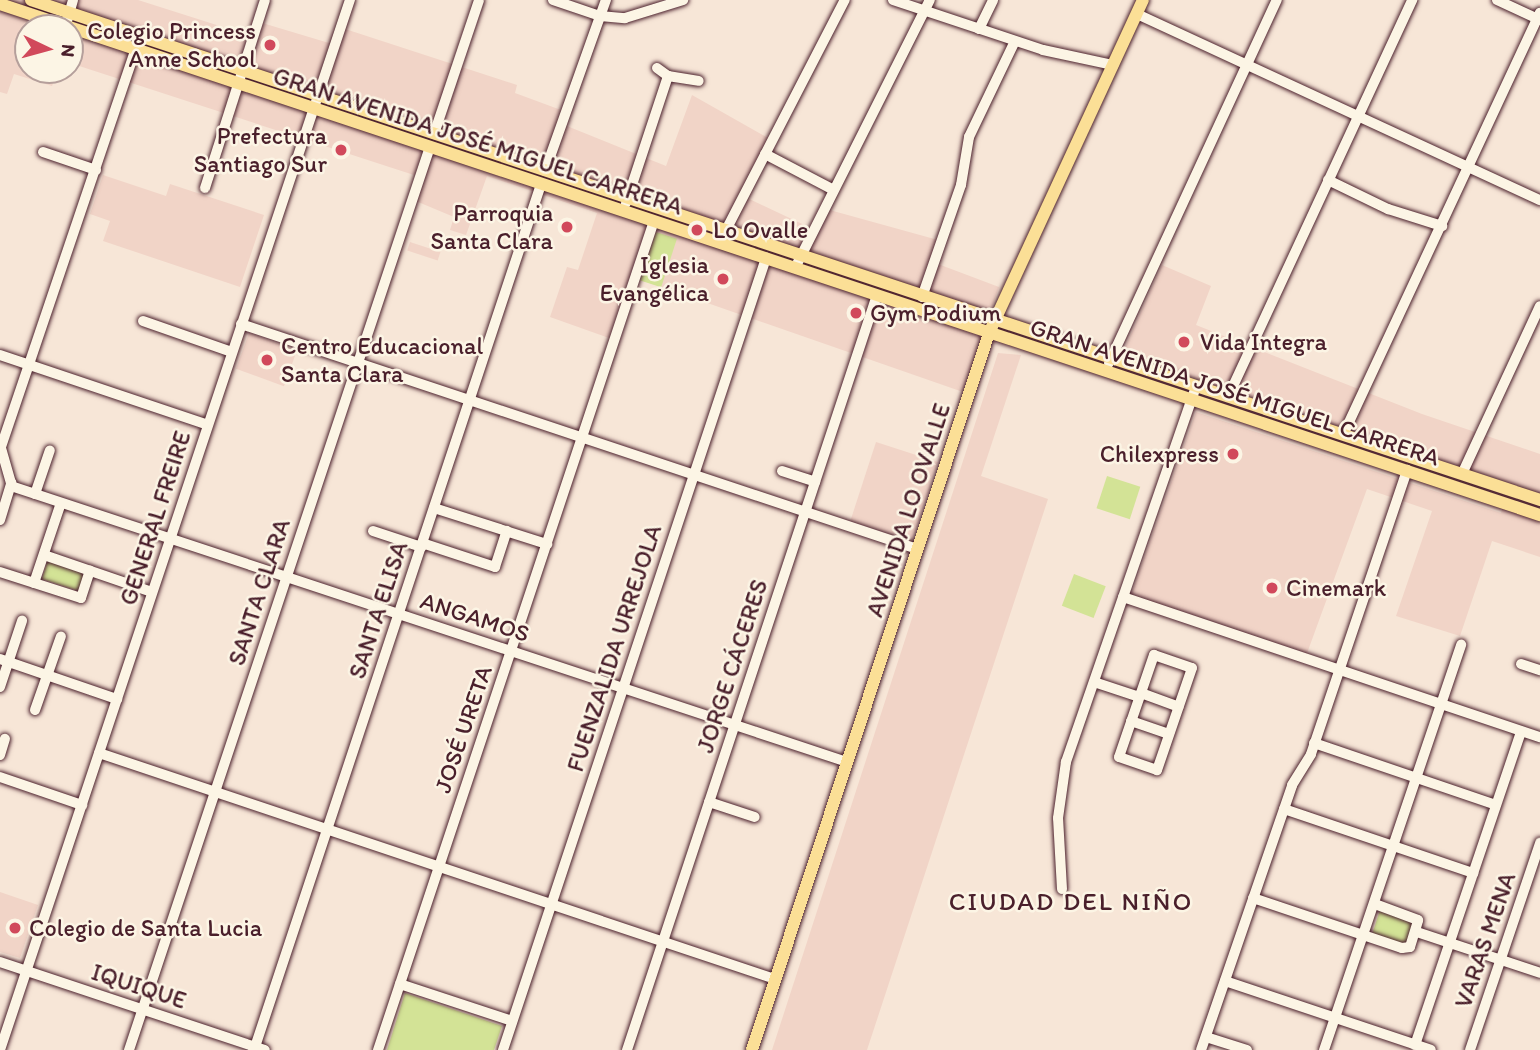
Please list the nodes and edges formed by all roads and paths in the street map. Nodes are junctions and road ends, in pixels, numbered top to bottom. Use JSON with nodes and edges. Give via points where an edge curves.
{"nodes":[{"id":1,"x":31,"y":0,"type":"edge"},
{"id":2,"x":265,"y":0,"type":"edge"},
{"id":3,"x":350,"y":0,"type":"edge"},
{"id":4,"x":480,"y":0,"type":"edge"},
{"id":5,"x":553,"y":0,"type":"edge"},
{"id":6,"x":606,"y":0,"type":"edge"},
{"id":7,"x":683,"y":0,"type":"edge"},
{"id":8,"x":845,"y":0,"type":"edge"},
{"id":9,"x":893,"y":0,"type":"edge"},
{"id":10,"x":930,"y":0,"type":"edge"},
{"id":11,"x":993,"y":0,"type":"edge"},
{"id":12,"x":1143,"y":0,"type":"edge"},
{"id":13,"x":1277,"y":0,"type":"edge"},
{"id":14,"x":1412,"y":0,"type":"edge"},
{"id":15,"x":1497,"y":0,"type":"edge"},
{"id":16,"x":0,"y":4,"type":"edge"},
{"id":17,"x":925,"y":11,"type":"junction"},
{"id":18,"x":69,"y":13,"type":"edge"},
{"id":19,"x":1136,"y":14,"type":"junction"},
{"id":20,"x":600,"y":16,"type":"junction"},
{"id":21,"x":1539,"y":17,"type":"edge"},
{"id":22,"x":979,"y":29,"type":"junction"},
{"id":23,"x":1015,"y":41,"type":"junction"},
{"id":24,"x":138,"y":43,"type":"junction"},
{"id":25,"x":1113,"y":65,"type":"junction"},
{"id":26,"x":1247,"y":65,"type":"junction"},
{"id":27,"x":657,"y":68,"type":"dead end"},
{"id":28,"x":668,"y":76,"type":"junction"},
{"id":29,"x":240,"y":77,"type":"junction"},
{"id":30,"x":699,"y":81,"type":"dead end"},
{"id":31,"x":317,"y":95,"type":"junction"},
{"id":32,"x":313,"y":108,"type":"junction"},
{"id":33,"x":1358,"y":116,"type":"junction"},
{"id":34,"x":432,"y":141,"type":"junction"},
{"id":35,"x":43,"y":152,"type":"dead end"},
{"id":36,"x":765,"y":153,"type":"junction"},
{"id":37,"x":1469,"y":168,"type":"junction"},
{"id":38,"x":96,"y":170,"type":"junction"},
{"id":39,"x":541,"y":174,"type":"junction"},
{"id":40,"x":1328,"y":180,"type":"junction"},
{"id":41,"x":205,"y":188,"type":"dead end"},
{"id":42,"x":832,"y":188,"type":"junction"},
{"id":43,"x":1540,"y":200,"type":"edge"},
{"id":44,"x":625,"y":205,"type":"junction"},
{"id":45,"x":654,"y":221,"type":"junction"},
{"id":46,"x":1442,"y":226,"type":"junction"},
{"id":47,"x":726,"y":232,"type":"junction"},
{"id":48,"x":766,"y":258,"type":"junction"},
{"id":49,"x":796,"y":262,"type":"junction"},
{"id":50,"x":892,"y":287,"type":"junction"},
{"id":51,"x":877,"y":295,"type":"junction"},
{"id":52,"x":922,"y":297,"type":"junction"},
{"id":53,"x":1540,"y":306,"type":"edge"},
{"id":54,"x":143,"y":321,"type":"dead end"},
{"id":55,"x":241,"y":324,"type":"junction"},
{"id":56,"x":991,"y":326,"type":"junction"},
{"id":57,"x":232,"y":352,"type":"junction"},
{"id":58,"x":0,"y":355,"type":"edge"},
{"id":59,"x":358,"y":363,"type":"junction"},
{"id":60,"x":1109,"y":364,"type":"junction"},
{"id":61,"x":30,"y":365,"type":"junction"},
{"id":62,"x":1193,"y":392,"type":"junction"},
{"id":63,"x":1228,"y":397,"type":"junction"},
{"id":64,"x":470,"y":400,"type":"junction"},
{"id":65,"x":208,"y":425,"type":"junction"},
{"id":66,"x":1343,"y":435,"type":"junction"},
{"id":67,"x":583,"y":436,"type":"junction"},
{"id":68,"x":50,"y":450,"type":"dead end"},
{"id":69,"x":0,"y":451,"type":"edge"},
{"id":70,"x":1407,"y":470,"type":"junction"},
{"id":71,"x":782,"y":471,"type":"dead end"},
{"id":72,"x":694,"y":474,"type":"junction"},
{"id":73,"x":1462,"y":474,"type":"junction"},
{"id":74,"x":815,"y":482,"type":"junction"},
{"id":75,"x":1446,"y":484,"type":"junction"},
{"id":76,"x":11,"y":486,"type":"junction"},
{"id":77,"x":35,"y":494,"type":"junction"},
{"id":78,"x":1540,"y":500,"type":"edge"},
{"id":79,"x":61,"y":503,"type":"junction"},
{"id":80,"x":434,"y":508,"type":"junction"},
{"id":81,"x":805,"y":511,"type":"junction"},
{"id":82,"x":1540,"y":515,"type":"edge"},
{"id":83,"x":0,"y":520,"type":"edge"},
{"id":84,"x":373,"y":531,"type":"dead end"},
{"id":85,"x":507,"y":531,"type":"junction"},
{"id":86,"x":171,"y":537,"type":"junction"},
{"id":87,"x":547,"y":544,"type":"junction"},
{"id":88,"x":422,"y":545,"type":"junction"},
{"id":89,"x":917,"y":549,"type":"junction"},
{"id":90,"x":44,"y":555,"type":"junction"},
{"id":91,"x":90,"y":570,"type":"junction"},
{"id":92,"x":0,"y":572,"type":"edge"},
{"id":93,"x":287,"y":576,"type":"junction"},
{"id":94,"x":34,"y":583,"type":"junction"},
{"id":95,"x":152,"y":592,"type":"junction"},
{"id":96,"x":1123,"y":597,"type":"junction"},
{"id":97,"x":399,"y":614,"type":"junction"},
{"id":98,"x":22,"y":621,"type":"dead end"},
{"id":99,"x":61,"y":636,"type":"dead end"},
{"id":100,"x":1461,"y":645,"type":"dead end"},
{"id":101,"x":512,"y":652,"type":"junction"},
{"id":102,"x":4,"y":660,"type":"edge"},
{"id":103,"x":1521,"y":664,"type":"dead end"},
{"id":104,"x":1540,"y":670,"type":"edge"},
{"id":105,"x":1339,"y":672,"type":"junction"},
{"id":106,"x":47,"y":675,"type":"junction"},
{"id":107,"x":1094,"y":682,"type":"junction"},
{"id":108,"x":0,"y":687,"type":"edge"},
{"id":109,"x":623,"y":688,"type":"junction"},
{"id":110,"x":1140,"y":695,"type":"junction"},
{"id":111,"x":117,"y":699,"type":"junction"},
{"id":112,"x":1179,"y":707,"type":"junction"},
{"id":113,"x":1441,"y":707,"type":"junction"},
{"id":114,"x":34,"y":710,"type":"dead end"},
{"id":115,"x":1131,"y":721,"type":"junction"},
{"id":116,"x":735,"y":726,"type":"junction"},
{"id":117,"x":1521,"y":731,"type":"junction"},
{"id":118,"x":1169,"y":734,"type":"junction"},
{"id":119,"x":1540,"y":737,"type":"edge"},
{"id":120,"x":5,"y":739,"type":"dead end"},
{"id":121,"x":1314,"y":743,"type":"junction"},
{"id":122,"x":99,"y":753,"type":"junction"},
{"id":123,"x":0,"y":755,"type":"edge"},
{"id":124,"x":847,"y":762,"type":"junction"},
{"id":125,"x":0,"y":777,"type":"edge"},
{"id":126,"x":1417,"y":779,"type":"junction"},
{"id":127,"x":215,"y":792,"type":"junction"},
{"id":128,"x":709,"y":802,"type":"junction"},
{"id":129,"x":82,"y":805,"type":"junction"},
{"id":130,"x":1496,"y":806,"type":"junction"},
{"id":131,"x":1284,"y":809,"type":"junction"},
{"id":132,"x":754,"y":817,"type":"dead end"},
{"id":133,"x":327,"y":830,"type":"junction"},
{"id":134,"x":1540,"y":843,"type":"edge"},
{"id":135,"x":1395,"y":847,"type":"junction"},
{"id":136,"x":438,"y":867,"type":"junction"},
{"id":137,"x":1473,"y":873,"type":"junction"},
{"id":138,"x":1062,"y":888,"type":"dead end"},
{"id":139,"x":1253,"y":898,"type":"junction"},
{"id":140,"x":1375,"y":904,"type":"junction"},
{"id":141,"x":551,"y":905,"type":"junction"},
{"id":142,"x":1417,"y":932,"type":"junction"},
{"id":143,"x":1364,"y":935,"type":"junction"},
{"id":144,"x":663,"y":942,"type":"junction"},
{"id":145,"x":1450,"y":943,"type":"junction"},
{"id":146,"x":1500,"y":960,"type":"junction"},
{"id":147,"x":0,"y":962,"type":"edge"},
{"id":148,"x":27,"y":970,"type":"junction"},
{"id":149,"x":1540,"y":973,"type":"edge"},
{"id":150,"x":775,"y":979,"type":"junction"},
{"id":151,"x":1225,"y":981,"type":"junction"},
{"id":152,"x":400,"y":984,"type":"junction"},
{"id":153,"x":143,"y":1009,"type":"junction"},
{"id":154,"x":0,"y":1010,"type":"edge"},
{"id":155,"x":12,"y":1014,"type":"junction"},
{"id":156,"x":1336,"y":1017,"type":"junction"},
{"id":157,"x":513,"y":1021,"type":"junction"},
{"id":158,"x":1206,"y":1037,"type":"junction"},
{"id":159,"x":1415,"y":1045,"type":"junction"},
{"id":160,"x":258,"y":1049,"type":"edge"},
{"id":161,"x":0,"y":1050,"type":"edge"},
{"id":162,"x":129,"y":1050,"type":"edge"},
{"id":163,"x":379,"y":1050,"type":"edge"},
{"id":164,"x":503,"y":1050,"type":"edge"},
{"id":165,"x":627,"y":1050,"type":"edge"},
{"id":166,"x":752,"y":1050,"type":"edge"},
{"id":167,"x":1201,"y":1050,"type":"edge"},
{"id":168,"x":1247,"y":1050,"type":"edge"},
{"id":169,"x":1324,"y":1050,"type":"edge"},
{"id":170,"x":1431,"y":1050,"type":"edge"},
{"id":171,"x":1470,"y":1050,"type":"edge"}],
"edges":[{"from":1,"to":18,"type":"main road","name":"GRAN AVENIDA JOSÉ MIGUEL CARRERA"},
{"from":2,"to":29,"type":"street"},
{"from":3,"to":31,"type":"street","name":"GENERAL FREIRE"},
{"from":4,"to":34,"type":"street","name":"SANTA CLARA"},
{"from":5,"to":20,"type":"street"},
{"from":6,"to":20,"type":"street","name":"SANTA ELISA"},
{"from":7,"to":20,"type":"street","via":[[639,16]]},
{"from":8,"to":36,"type":"street"},
{"from":9,"to":17,"type":"street"},
{"from":10,"to":17,"type":"street"},
{"from":11,"to":22,"type":"street"},
{"from":12,"to":19,"type":"main road","name":"AVENIDA LO OVALLE"},
{"from":13,"to":26,"type":"street"},
{"from":14,"to":33,"type":"street"},
{"from":15,"to":21,"type":"street"},
{"from":16,"to":18,"type":"main road","name":"GRAN AVENIDA JOSÉ MIGUEL CARRERA"},
{"from":17,"to":22,"type":"street"},
{"from":17,"to":42,"type":"street"},
{"from":18,"to":24,"type":"main road","name":"GRAN AVENIDA JOSÉ MIGUEL CARRERA"},
{"from":19,"to":25,"type":"main road","name":"AVENIDA LO OVALLE"},
{"from":19,"to":26,"type":"street"},
{"from":20,"to":39,"type":"street","name":"SANTA ELISA"},
{"from":21,"to":37,"type":"street"},
{"from":22,"to":23,"type":"street"},
{"from":23,"to":25,"type":"street"},
{"from":23,"to":52,"type":"street","via":[[969,136],[961,185]]},
{"from":24,"to":29,"type":"main road","name":"GRAN AVENIDA JOSÉ MIGUEL CARRERA"},
{"from":24,"to":38,"type":"street"},
{"from":25,"to":56,"type":"main road","name":"AVENIDA LO OVALLE"},
{"from":26,"to":33,"type":"street"},
{"from":26,"to":60,"type":"street"},
{"from":27,"to":28,"type":"street"},
{"from":28,"to":30,"type":"street"},
{"from":28,"to":44,"type":"street"},
{"from":29,"to":31,"type":"main road","name":"GRAN AVENIDA JOSÉ MIGUEL CARRERA"},
{"from":29,"to":32,"type":"main road","name":"GRAN AVENIDA JOSÉ MIGUEL CARRERA"},
{"from":29,"to":41,"type":"street"},
{"from":31,"to":32,"type":"street","name":"GENERAL FREIRE"},
{"from":31,"to":34,"type":"main road","name":"GRAN AVENIDA JOSÉ MIGUEL CARRERA"},
{"from":32,"to":34,"type":"main road","name":"GRAN AVENIDA JOSÉ MIGUEL CARRERA"},
{"from":32,"to":55,"type":"street","name":"GENERAL FREIRE"},
{"from":33,"to":37,"type":"street"},
{"from":33,"to":40,"type":"street"},
{"from":34,"to":39,"type":"main road","name":"GRAN AVENIDA JOSÉ MIGUEL CARRERA"},
{"from":34,"to":59,"type":"street","name":"SANTA CLARA"},
{"from":35,"to":38,"type":"street"},
{"from":36,"to":42,"type":"street"},
{"from":36,"to":47,"type":"street"},
{"from":37,"to":43,"type":"street"},
{"from":37,"to":46,"type":"street"},
{"from":38,"to":61,"type":"street"},
{"from":39,"to":44,"type":"main road","name":"GRAN AVENIDA JOSÉ MIGUEL CARRERA"},
{"from":39,"to":64,"type":"street","name":"SANTA ELISA"},
{"from":40,"to":46,"type":"street","via":[[1388,209]]},
{"from":40,"to":63,"type":"street"},
{"from":42,"to":49,"type":"street"},
{"from":44,"to":45,"type":"main road","name":"GRAN AVENIDA JOSÉ MIGUEL CARRERA"},
{"from":44,"to":47,"type":"main road","name":"GRAN AVENIDA JOSÉ MIGUEL CARRERA"},
{"from":45,"to":48,"type":"main road","name":"GRAN AVENIDA JOSÉ MIGUEL CARRERA"},
{"from":45,"to":67,"type":"street","name":"JOSÉ URETA"},
{"from":46,"to":66,"type":"street"},
{"from":47,"to":49,"type":"main road","name":"GRAN AVENIDA JOSÉ MIGUEL CARRERA"},
{"from":48,"to":49,"type":"main road","name":"GRAN AVENIDA JOSÉ MIGUEL CARRERA"},
{"from":48,"to":72,"type":"street","name":"FUENZALIDA URREJOLA"},
{"from":49,"to":50,"type":"main road","name":"GRAN AVENIDA JOSÉ MIGUEL CARRERA"},
{"from":49,"to":51,"type":"main road","name":"GRAN AVENIDA JOSÉ MIGUEL CARRERA"},
{"from":50,"to":51,"type":"main road"},
{"from":50,"to":52,"type":"main road","name":"GRAN AVENIDA JOSÉ MIGUEL CARRERA"},
{"from":51,"to":56,"type":"main road","name":"GRAN AVENIDA JOSÉ MIGUEL CARRERA"},
{"from":51,"to":74,"type":"street","name":"JORGE CÁCERES"},
{"from":52,"to":56,"type":"main road","name":"GRAN AVENIDA JOSÉ MIGUEL CARRERA"},
{"from":53,"to":73,"type":"street"},
{"from":54,"to":57,"type":"street"},
{"from":55,"to":57,"type":"street","name":"GENERAL FREIRE"},
{"from":55,"to":59,"type":"street"},
{"from":56,"to":60,"type":"main road","name":"GRAN AVENIDA JOSÉ MIGUEL CARRERA"},
{"from":56,"to":89,"type":"main road","name":"AVENIDA LO OVALLE"},
{"from":57,"to":65,"type":"street","name":"GENERAL FREIRE"},
{"from":58,"to":61,"type":"street"},
{"from":59,"to":64,"type":"street"},
{"from":59,"to":93,"type":"street","name":"SANTA CLARA"},
{"from":60,"to":62,"type":"main road","name":"GRAN AVENIDA JOSÉ MIGUEL CARRERA"},
{"from":61,"to":65,"type":"street"},
{"from":61,"to":69,"type":"street"},
{"from":62,"to":63,"type":"main road","name":"GRAN AVENIDA JOSÉ MIGUEL CARRERA"},
{"from":62,"to":70,"type":"main road","name":"GRAN AVENIDA JOSÉ MIGUEL CARRERA"},
{"from":62,"to":96,"type":"street"},
{"from":63,"to":66,"type":"main road","name":"GRAN AVENIDA JOSÉ MIGUEL CARRERA"},
{"from":64,"to":67,"type":"street"},
{"from":64,"to":80,"type":"street","name":"SANTA ELISA"},
{"from":65,"to":86,"type":"street","name":"GENERAL FREIRE"},
{"from":66,"to":73,"type":"main road","name":"GRAN AVENIDA JOSÉ MIGUEL CARRERA"},
{"from":67,"to":72,"type":"street"},
{"from":67,"to":87,"type":"street","name":"JOSÉ URETA"},
{"from":68,"to":77,"type":"street"},
{"from":69,"to":76,"type":"street"},
{"from":70,"to":75,"type":"main road","name":"GRAN AVENIDA JOSÉ MIGUEL CARRERA"},
{"from":70,"to":105,"type":"street"},
{"from":71,"to":74,"type":"street"},
{"from":72,"to":81,"type":"street"},
{"from":72,"to":109,"type":"street","name":"FUENZALIDA URREJOLA"},
{"from":73,"to":75,"type":"main road"},
{"from":73,"to":78,"type":"main road","name":"GRAN AVENIDA JOSÉ MIGUEL CARRERA"},
{"from":74,"to":81,"type":"street","name":"JORGE CÁCERES"},
{"from":75,"to":82,"type":"main road","name":"GRAN AVENIDA JOSÉ MIGUEL CARRERA"},
{"from":76,"to":77,"type":"street","name":"ANGAMOS"},
{"from":76,"to":83,"type":"street"},
{"from":77,"to":79,"type":"street","name":"ANGAMOS"},
{"from":79,"to":86,"type":"street","name":"ANGAMOS"},
{"from":79,"to":90,"type":"street"},
{"from":80,"to":85,"type":"street"},
{"from":80,"to":88,"type":"street","name":"SANTA ELISA"},
{"from":81,"to":89,"type":"street"},
{"from":81,"to":116,"type":"street","name":"JORGE CÁCERES"},
{"from":84,"to":88,"type":"street"},
{"from":85,"to":87,"type":"street"},
{"from":85,"to":88,"type":"street","via":[[495,567]]},
{"from":86,"to":93,"type":"street","name":"ANGAMOS"},
{"from":86,"to":95,"type":"street","name":"GENERAL FREIRE"},
{"from":87,"to":101,"type":"street","name":"JOSÉ URETA"},
{"from":88,"to":97,"type":"street","name":"SANTA ELISA"},
{"from":89,"to":124,"type":"main road","name":"AVENIDA LO OVALLE"},
{"from":90,"to":91,"type":"street"},
{"from":90,"to":94,"type":"street"},
{"from":91,"to":94,"type":"street","via":[[81,598]]},
{"from":91,"to":95,"type":"street"},
{"from":92,"to":94,"type":"street"},
{"from":93,"to":97,"type":"street","name":"ANGAMOS"},
{"from":93,"to":127,"type":"street","name":"SANTA CLARA"},
{"from":95,"to":111,"type":"street","name":"GENERAL FREIRE"},
{"from":96,"to":105,"type":"street"},
{"from":96,"to":107,"type":"street"},
{"from":97,"to":101,"type":"street","name":"ANGAMOS"},
{"from":97,"to":133,"type":"street","name":"SANTA ELISA"},
{"from":98,"to":102,"type":"street"},
{"from":99,"to":106,"type":"street"},
{"from":100,"to":113,"type":"street"},
{"from":101,"to":109,"type":"street","name":"ANGAMOS"},
{"from":101,"to":136,"type":"street","name":"JOSÉ URETA"},
{"from":102,"to":106,"type":"street"},
{"from":102,"to":108,"type":"street"},
{"from":103,"to":104,"type":"street"},
{"from":105,"to":113,"type":"street"},
{"from":105,"to":121,"type":"street"},
{"from":106,"to":111,"type":"street"},
{"from":106,"to":114,"type":"street"},
{"from":107,"to":110,"type":"street"},
{"from":107,"to":138,"type":"street","via":[[1061,783]]},
{"from":109,"to":116,"type":"street","name":"ANGAMOS"},
{"from":109,"to":141,"type":"street","name":"FUENZALIDA URREJOLA"},
{"from":110,"to":112,"type":"street"},
{"from":110,"to":112,"type":"street","via":[[1154,655],[1192,668]]},
{"from":110,"to":115,"type":"street"},
{"from":111,"to":122,"type":"street","name":"GENERAL FREIRE"},
{"from":112,"to":118,"type":"street"},
{"from":113,"to":117,"type":"street"},
{"from":113,"to":126,"type":"street"},
{"from":115,"to":118,"type":"street"},
{"from":115,"to":118,"type":"street","via":[[1119,757],[1157,770]]},
{"from":116,"to":124,"type":"street","name":"ANGAMOS"},
{"from":116,"to":128,"type":"street","name":"JORGE CÁCERES"},
{"from":117,"to":119,"type":"street"},
{"from":117,"to":130,"type":"street"},
{"from":120,"to":123,"type":"street"},
{"from":121,"to":126,"type":"street"},
{"from":121,"to":131,"type":"street"},
{"from":122,"to":127,"type":"street"},
{"from":122,"to":129,"type":"street","name":"GENERAL FREIRE"},
{"from":124,"to":150,"type":"main road","name":"AVENIDA LO OVALLE"},
{"from":125,"to":129,"type":"street"},
{"from":126,"to":130,"type":"street"},
{"from":126,"to":135,"type":"street"},
{"from":127,"to":133,"type":"street"},
{"from":127,"to":153,"type":"street","name":"SANTA CLARA"},
{"from":128,"to":132,"type":"street"},
{"from":128,"to":144,"type":"street","name":"JORGE CÁCERES"},
{"from":129,"to":148,"type":"street","name":"GENERAL FREIRE"},
{"from":130,"to":137,"type":"street"},
{"from":131,"to":135,"type":"street"},
{"from":131,"to":139,"type":"street"},
{"from":133,"to":136,"type":"street"},
{"from":133,"to":160,"type":"street","name":"SANTA ELISA"},
{"from":134,"to":146,"type":"street","name":"VARAS MENA"},
{"from":135,"to":137,"type":"street"},
{"from":135,"to":140,"type":"street"},
{"from":136,"to":141,"type":"street"},
{"from":136,"to":152,"type":"street","name":"JOSÉ URETA"},
{"from":137,"to":145,"type":"street"},
{"from":139,"to":143,"type":"street"},
{"from":139,"to":151,"type":"street"},
{"from":140,"to":142,"type":"street","via":[[1416,918]]},
{"from":140,"to":143,"type":"street"},
{"from":141,"to":144,"type":"street"},
{"from":141,"to":157,"type":"street","name":"FUENZALIDA URREJOLA"},
{"from":142,"to":143,"type":"street","via":[[1405,949]]},
{"from":142,"to":145,"type":"street"},
{"from":143,"to":156,"type":"street"},
{"from":144,"to":150,"type":"street"},
{"from":144,"to":165,"type":"street","name":"JORGE CÁCERES"},
{"from":145,"to":146,"type":"street"},
{"from":145,"to":159,"type":"street"},
{"from":146,"to":149,"type":"street"},
{"from":146,"to":171,"type":"street","name":"VARAS MENA"},
{"from":147,"to":148,"type":"street","name":"IQUIQUE"},
{"from":148,"to":153,"type":"street","name":"IQUIQUE"},
{"from":148,"to":155,"type":"street","name":"GENERAL FREIRE"},
{"from":150,"to":166,"type":"main road","name":"AVENIDA LO OVALLE"},
{"from":151,"to":156,"type":"street"},
{"from":151,"to":158,"type":"street"},
{"from":152,"to":157,"type":"street"},
{"from":152,"to":163,"type":"street","name":"JOSÉ URETA"},
{"from":153,"to":160,"type":"street","name":"IQUIQUE"},
{"from":153,"to":162,"type":"street","name":"SANTA CLARA"},
{"from":154,"to":155,"type":"street"},
{"from":155,"to":161,"type":"street","name":"GENERAL FREIRE"},
{"from":156,"to":159,"type":"street"},
{"from":156,"to":169,"type":"street"},
{"from":157,"to":164,"type":"street","name":"FUENZALIDA URREJOLA"},
{"from":158,"to":167,"type":"street"},
{"from":158,"to":168,"type":"street"},
{"from":159,"to":170,"type":"street"}]}
